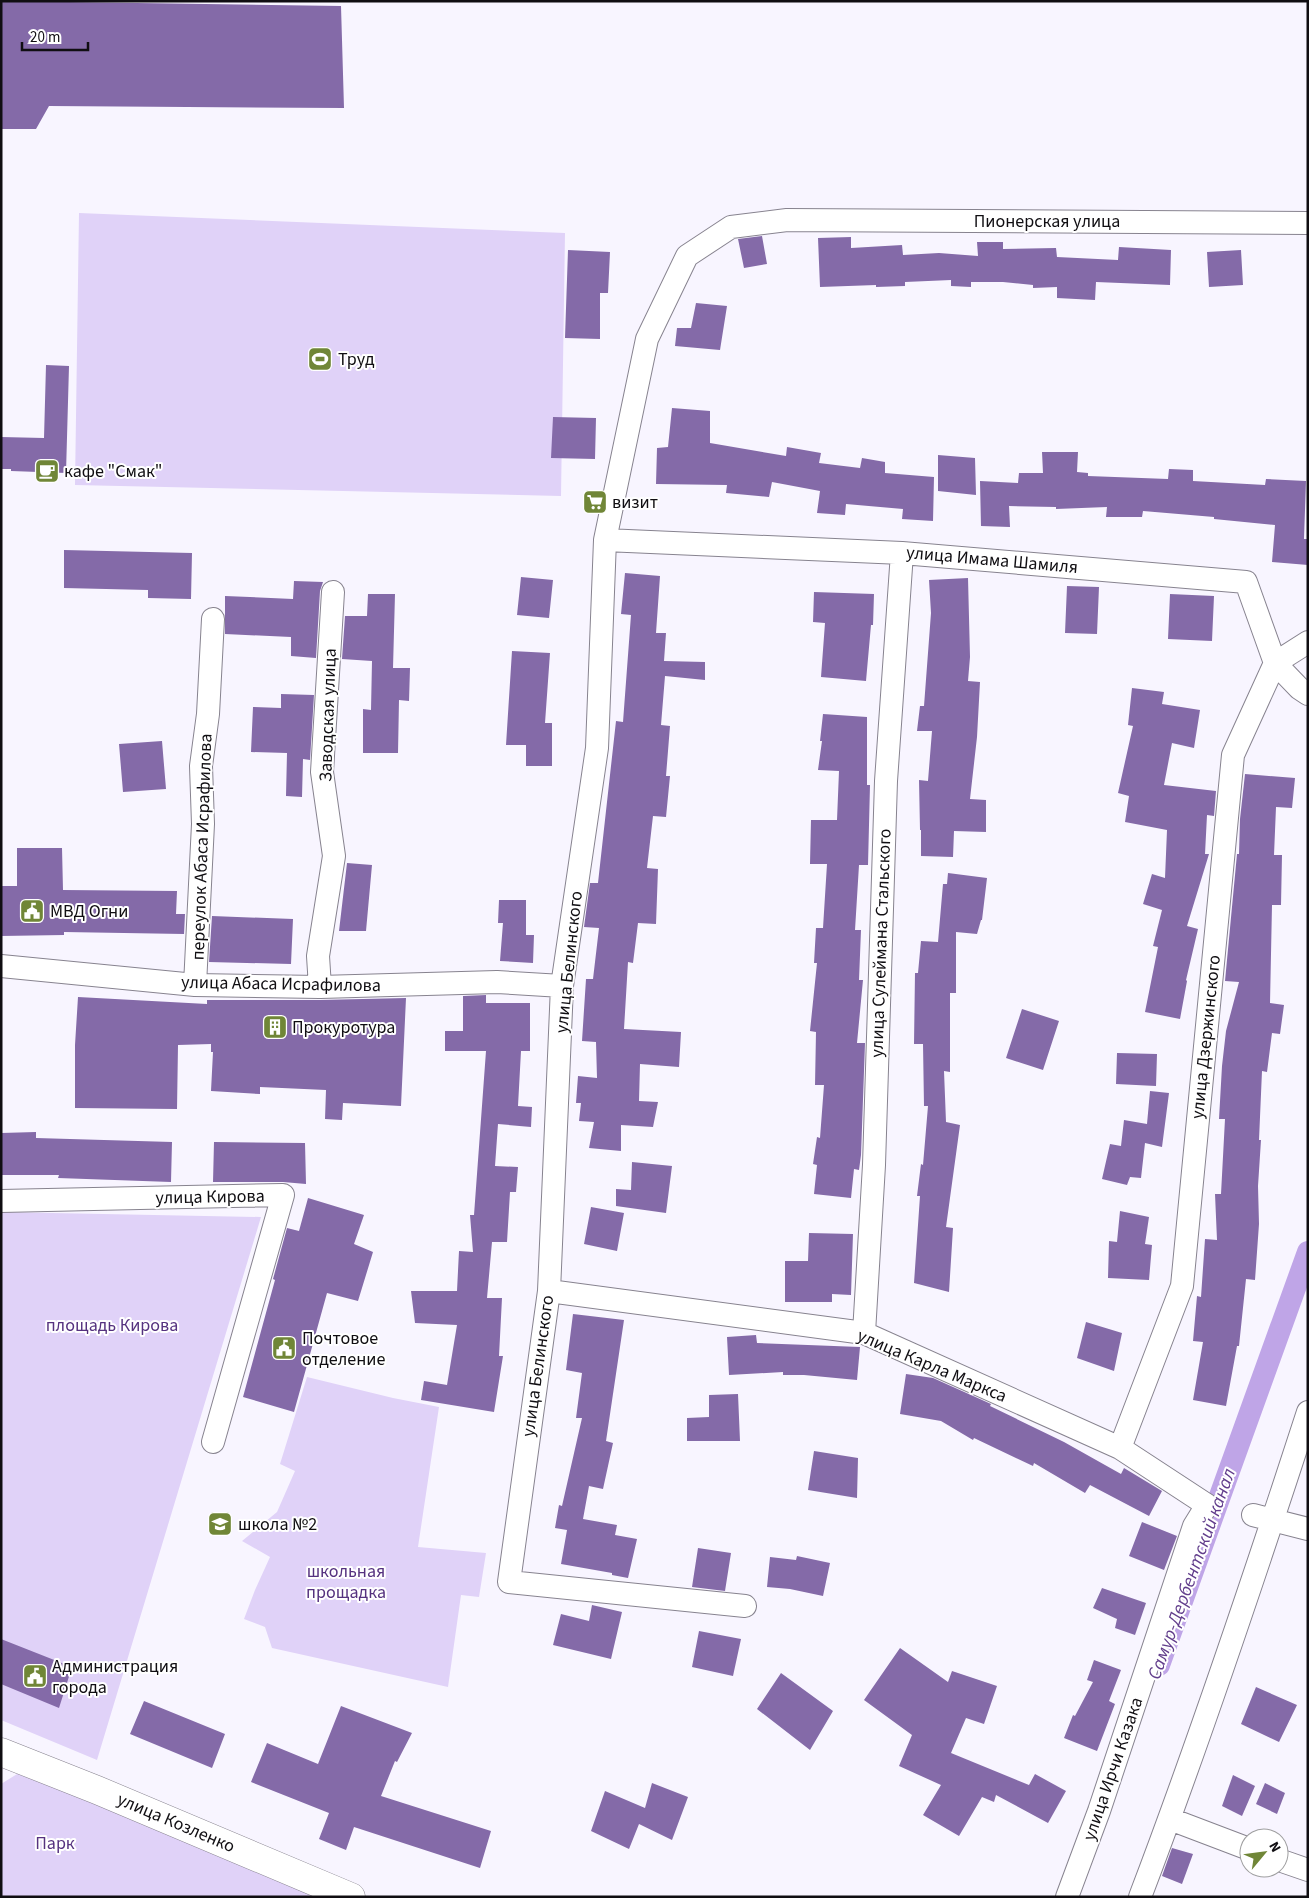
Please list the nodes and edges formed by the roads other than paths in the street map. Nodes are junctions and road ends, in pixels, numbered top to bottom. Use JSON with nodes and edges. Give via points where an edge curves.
{"nodes":[{"id":1,"x":787,"y":220,"type":"joint"},
{"id":2,"x":1308,"y":223,"type":"edge"},
{"id":3,"x":605,"y":540,"type":"junction"},
{"id":4,"x":902,"y":553,"type":"junction"},
{"id":5,"x":333,"y":592,"type":"dead end"},
{"id":6,"x":213,"y":619,"type":"dead end"},
{"id":7,"x":1308,"y":642,"type":"edge"},
{"id":8,"x":1275,"y":663,"type":"junction"},
{"id":9,"x":1308,"y":694,"type":"edge"},
{"id":10,"x":1,"y":966,"type":"edge"},
{"id":11,"x":195,"y":985,"type":"junction"},
{"id":12,"x":562,"y":986,"type":"junction"},
{"id":13,"x":320,"y":987,"type":"junction"},
{"id":14,"x":1,"y":1201,"type":"edge"},
{"id":15,"x":549,"y":1290,"type":"junction"},
{"id":16,"x":864,"y":1333,"type":"junction"},
{"id":17,"x":1308,"y":1412,"type":"edge"},
{"id":18,"x":213,"y":1442,"type":"dead end"},
{"id":19,"x":1120,"y":1448,"type":"junction"},
{"id":20,"x":1263,"y":1517,"type":"junction"},
{"id":21,"x":1194,"y":1526,"type":"joint"},
{"id":22,"x":1308,"y":1529,"type":"edge"},
{"id":23,"x":745,"y":1606,"type":"dead end"},
{"id":24,"x":1,"y":1752,"type":"edge"},
{"id":25,"x":1170,"y":1819,"type":"junction"},
{"id":26,"x":1239,"y":1844,"type":"edge"},
{"id":27,"x":1289,"y":1863,"type":"edge"},
{"id":28,"x":1308,"y":1870,"type":"edge"},
{"id":29,"x":351,"y":1897,"type":"edge"},
{"id":30,"x":1068,"y":1897,"type":"edge"},
{"id":31,"x":1140,"y":1897,"type":"edge"}],
"edges":[{"from":1,"to":2,"type":"street","name":"Пионерская улица"},
{"from":1,"to":3,"type":"street","name":"улица Белинского","via":[[731,227],[687,256],[647,339]]},
{"from":3,"to":4,"type":"street","name":"улица Имама Шамиля"},
{"from":3,"to":12,"type":"street","name":"улица Белинского","via":[[597,748]]},
{"from":4,"to":8,"type":"street","name":"улица Имама Шамиля","via":[[1246,582]]},
{"from":4,"to":16,"type":"street","name":"улица Сулеймана Стальского","via":[[886,781],[874,1165]]},
{"from":5,"to":13,"type":"street","name":"Заводская улица","via":[[322,772],[334,856],[318,956]]},
{"from":6,"to":11,"type":"street","name":"переулок Абаса Исрафилова","via":[[202,766],[203,824]]},
{"from":7,"to":8,"type":"street"},
{"from":8,"to":9,"type":"street","name":"улица Имама Шамиля"},
{"from":8,"to":19,"type":"street","name":"улица Дзержинского","via":[[1233,755],[1182,1286]]},
{"from":10,"to":11,"type":"street","name":"улица Абаса Исрафилова"},
{"from":11,"to":13,"type":"street","name":"улица Абаса Исрафилова"},
{"from":12,"to":13,"type":"street","name":"улица Абаса Исрафилова","via":[[497,982]]},
{"from":12,"to":15,"type":"street","name":"улица Белинского"},
{"from":14,"to":18,"type":"street","name":"улица Кирова","via":[[283,1195]]},
{"from":15,"to":16,"type":"street","name":"улица Карла Маркса"},
{"from":15,"to":23,"type":"street","name":"улица Белинского","via":[[508,1582]]},
{"from":16,"to":19,"type":"street","name":"улица Карла Маркса"},
{"from":17,"to":20,"type":"street"},
{"from":19,"to":21,"type":"street","name":"улица Карла Маркса","via":[[1207,1505]]},
{"from":20,"to":22,"type":"street"},
{"from":20,"to":25,"type":"street"},
{"from":21,"to":30,"type":"street","name":"улица Ирчи Казака"},
{"from":24,"to":29,"type":"street","name":"улица Козленко"},
{"from":25,"to":26,"type":"street"},
{"from":25,"to":31,"type":"street"},
{"from":27,"to":28,"type":"street"}]}
